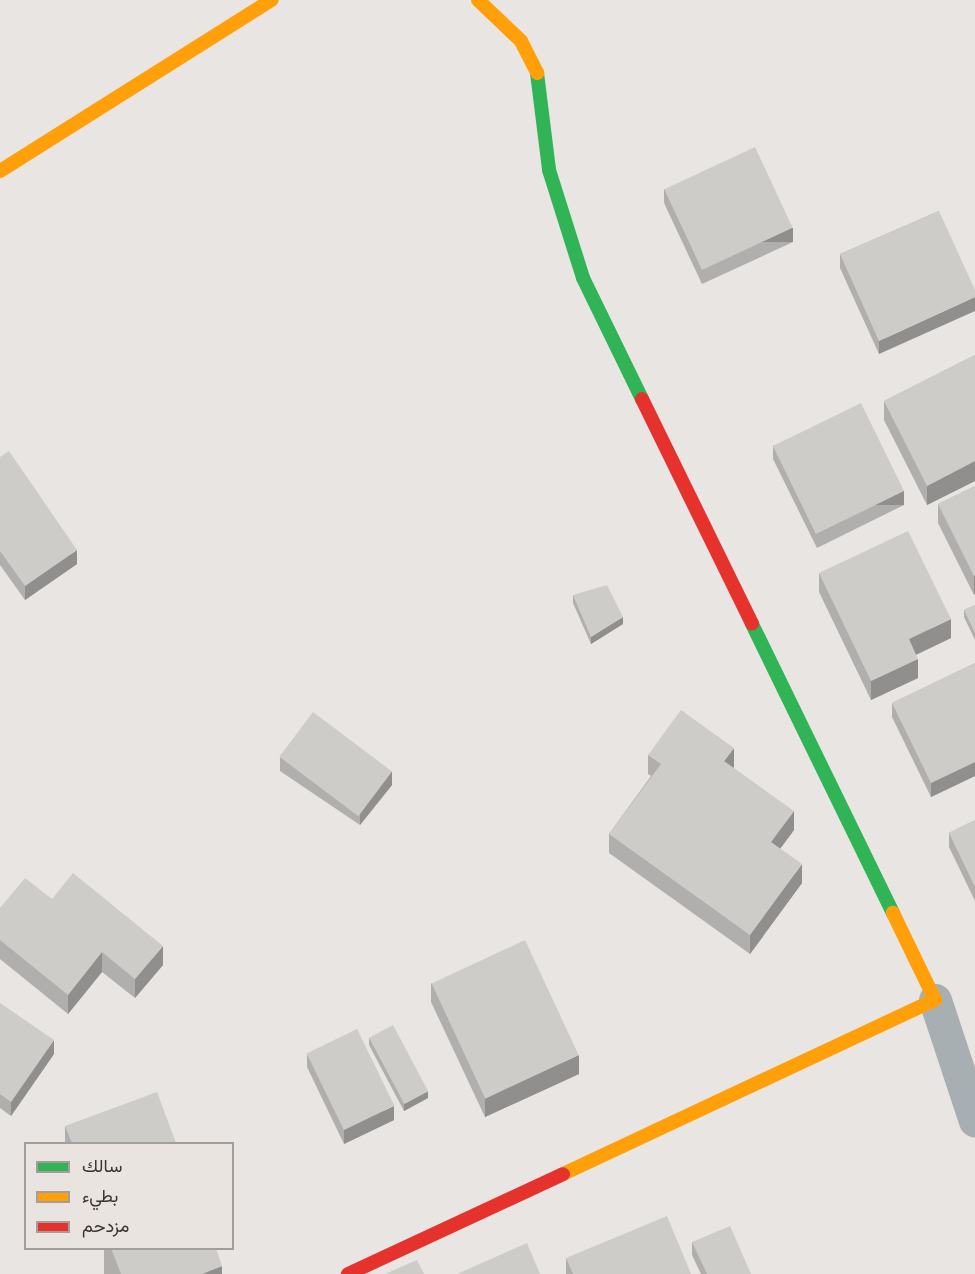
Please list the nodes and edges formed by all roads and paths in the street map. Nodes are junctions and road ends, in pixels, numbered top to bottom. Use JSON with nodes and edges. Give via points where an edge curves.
{"nodes":[{"id":1,"x":272,"y":0,"type":"edge"},
{"id":2,"x":478,"y":0,"type":"edge"},
{"id":3,"x":0,"y":171,"type":"edge"},
{"id":4,"x":935,"y":1000,"type":"junction"},
{"id":5,"x":975,"y":1120,"type":"edge"},
{"id":6,"x":348,"y":1274,"type":"edge"}],
"edges":[{"from":1,"to":3,"type":"street"},
{"from":2,"to":4,"type":"street","via":[[521,41],[538,75],[549,170],[583,278]]},
{"from":4,"to":5,"type":"street"},
{"from":4,"to":6,"type":"street"}]}
